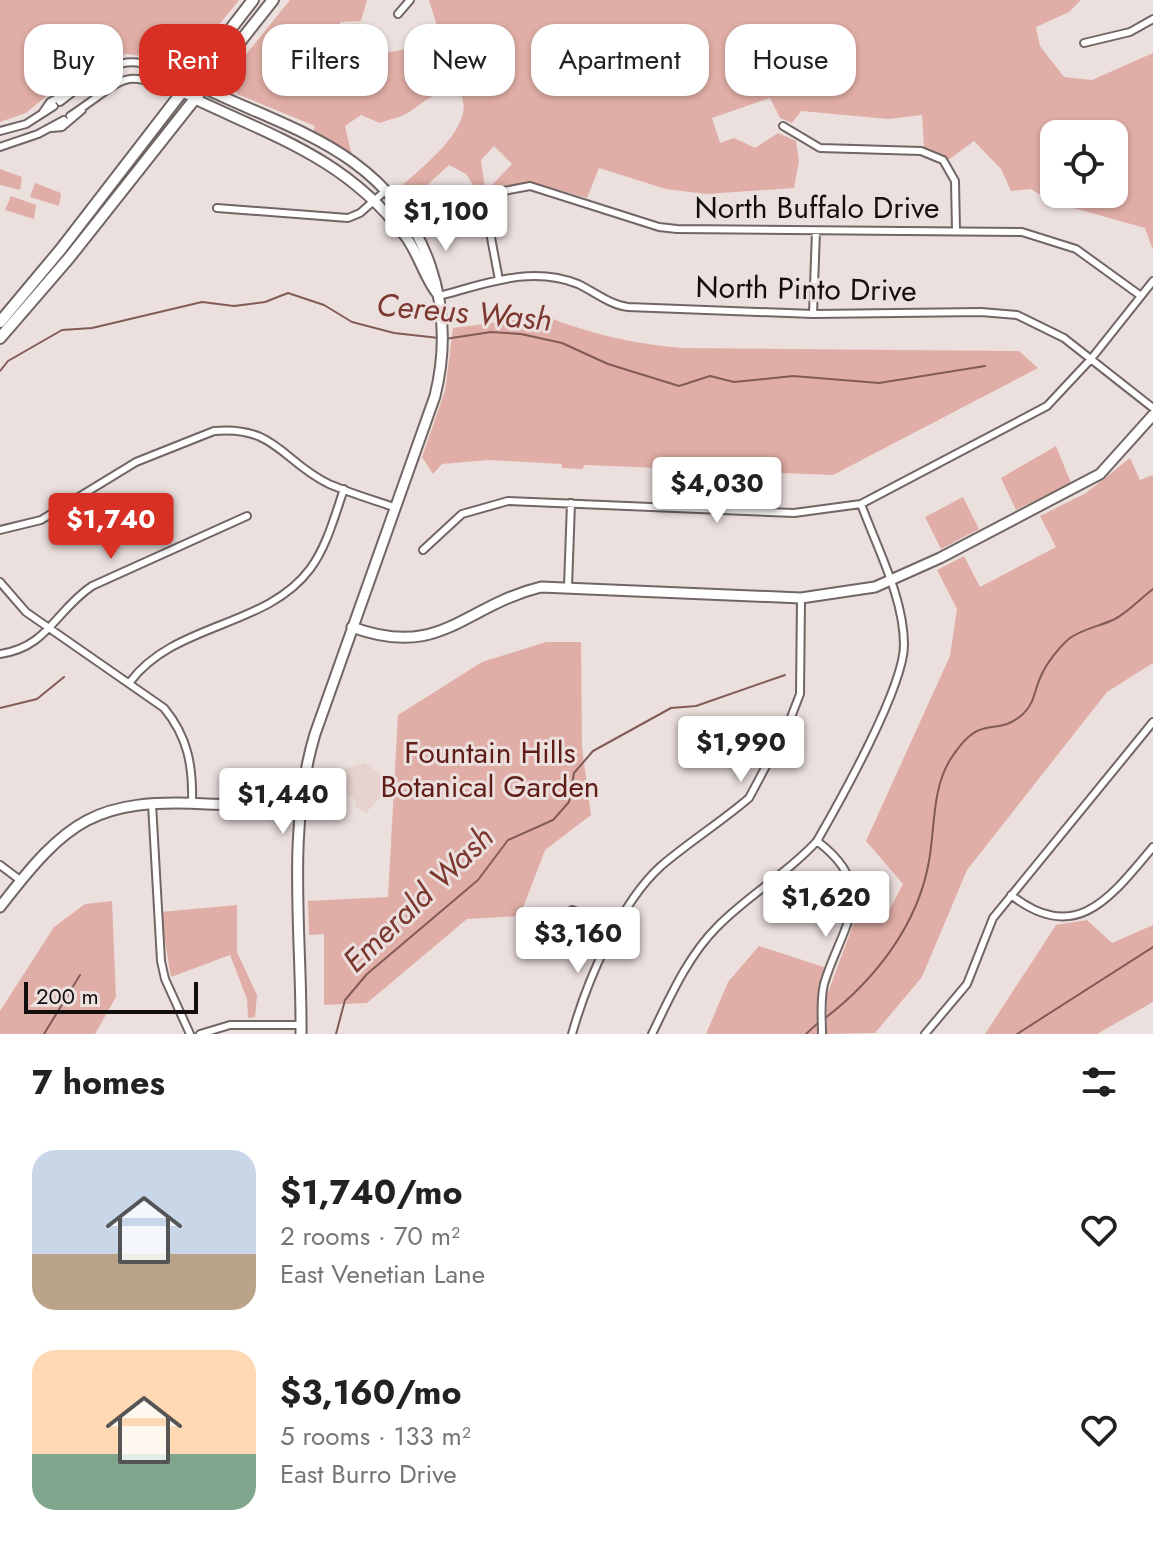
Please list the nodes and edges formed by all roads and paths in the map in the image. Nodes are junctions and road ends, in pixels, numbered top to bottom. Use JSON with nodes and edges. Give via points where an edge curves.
{"nodes":[{"id":1,"x":253,"y":0,"type":"edge"},
{"id":2,"x":273,"y":0,"type":"edge"},
{"id":3,"x":410,"y":0,"type":"edge"},
{"id":4,"x":398,"y":14,"type":"dead end"},
{"id":5,"x":1153,"y":19,"type":"edge"},
{"id":6,"x":234,"y":24,"type":"edge"},
{"id":7,"x":246,"y":34,"type":"edge"},
{"id":8,"x":1084,"y":43,"type":"dead end"},
{"id":9,"x":139,"y":79,"type":"edge"},
{"id":10,"x":63,"y":96,"type":"edge"},
{"id":11,"x":67,"y":96,"type":"edge"},
{"id":12,"x":75,"y":96,"type":"edge"},
{"id":13,"x":178,"y":96,"type":"edge"},
{"id":14,"x":188,"y":96,"type":"edge"},
{"id":15,"x":197,"y":96,"type":"edge"},
{"id":16,"x":221,"y":96,"type":"edge"},
{"id":17,"x":195,"y":99,"type":"junction"},
{"id":18,"x":84,"y":106,"type":"junction"},
{"id":19,"x":40,"y":115,"type":"junction"},
{"id":20,"x":783,"y":126,"type":"dead end"},
{"id":21,"x":14,"y":127,"type":"junction"},
{"id":22,"x":51,"y":128,"type":"junction"},
{"id":23,"x":0,"y":131,"type":"edge"},
{"id":24,"x":19,"y":141,"type":"junction"},
{"id":25,"x":0,"y":147,"type":"edge"},
{"id":26,"x":384,"y":192,"type":"junction"},
{"id":27,"x":376,"y":201,"type":"junction"},
{"id":28,"x":217,"y":208,"type":"dead end"},
{"id":29,"x":956,"y":230,"type":"junction"},
{"id":30,"x":816,"y":231,"type":"junction"},
{"id":31,"x":499,"y":280,"type":"junction"},
{"id":32,"x":1153,"y":281,"type":"edge"},
{"id":33,"x":439,"y":296,"type":"junction"},
{"id":34,"x":1141,"y":296,"type":"junction"},
{"id":35,"x":813,"y":314,"type":"junction"},
{"id":36,"x":0,"y":322,"type":"edge"},
{"id":37,"x":0,"y":338,"type":"edge"},
{"id":38,"x":1091,"y":359,"type":"junction"},
{"id":39,"x":1153,"y":408,"type":"edge"},
{"id":40,"x":1153,"y":415,"type":"edge"},
{"id":41,"x":344,"y":489,"type":"junction"},
{"id":42,"x":571,"y":503,"type":"junction"},
{"id":43,"x":861,"y":504,"type":"junction"},
{"id":44,"x":394,"y":507,"type":"junction"},
{"id":45,"x":247,"y":516,"type":"dead end"},
{"id":46,"x":0,"y":530,"type":"edge"},
{"id":47,"x":423,"y":550,"type":"dead end"},
{"id":48,"x":0,"y":582,"type":"edge"},
{"id":49,"x":890,"y":582,"type":"junction"},
{"id":50,"x":568,"y":587,"type":"junction"},
{"id":51,"x":801,"y":598,"type":"junction"},
{"id":52,"x":352,"y":627,"type":"junction"},
{"id":53,"x":49,"y":628,"type":"junction"},
{"id":54,"x":0,"y":654,"type":"edge"},
{"id":55,"x":130,"y":682,"type":"junction"},
{"id":56,"x":1153,"y":722,"type":"edge"},
{"id":57,"x":152,"y":801,"type":"junction"},
{"id":58,"x":192,"y":803,"type":"junction"},
{"id":59,"x":300,"y":810,"type":"junction"},
{"id":60,"x":817,"y":841,"type":"junction"},
{"id":61,"x":1153,"y":847,"type":"edge"},
{"id":62,"x":0,"y":865,"type":"edge"},
{"id":63,"x":20,"y":880,"type":"junction"},
{"id":64,"x":1011,"y":895,"type":"junction"},
{"id":65,"x":0,"y":907,"type":"edge"},
{"id":66,"x":572,"y":910,"type":"dead end"},
{"id":67,"x":617,"y":928,"type":"junction"},
{"id":68,"x":301,"y":1029,"type":"edge"},
{"id":69,"x":190,"y":1034,"type":"edge"},
{"id":70,"x":200,"y":1034,"type":"edge"},
{"id":71,"x":572,"y":1034,"type":"edge"},
{"id":72,"x":652,"y":1034,"type":"edge"},
{"id":73,"x":822,"y":1034,"type":"edge"},
{"id":74,"x":925,"y":1034,"type":"edge"}],
"edges":[{"from":1,"to":6,"type":"main road"},
{"from":2,"to":7,"type":"main road"},
{"from":3,"to":4,"type":"street"},
{"from":5,"to":8,"type":"street","via":[[1130,32]]},
{"from":9,"to":18,"type":"street","via":[[108,86]]},
{"from":10,"to":19,"type":"street"},
{"from":11,"to":19,"type":"street"},
{"from":12,"to":18,"type":"street"},
{"from":13,"to":36,"type":"main road"},
{"from":14,"to":17,"type":"street"},
{"from":15,"to":17,"type":"main road"},
{"from":16,"to":26,"type":"main road","via":[[333,149],[369,174]]},
{"from":17,"to":27,"type":"main road","via":[[335,167]]},
{"from":17,"to":37,"type":"main road"},
{"from":18,"to":22,"type":"street"},
{"from":18,"to":22,"type":"street","via":[[68,124]]},
{"from":19,"to":21,"type":"street"},
{"from":19,"to":22,"type":"street"},
{"from":20,"to":29,"type":"street","via":[[820,148],[921,151],[943,160],[955,181]]},
{"from":21,"to":23,"type":"street"},
{"from":21,"to":24,"type":"street"},
{"from":22,"to":24,"type":"street"},
{"from":24,"to":25,"type":"street"},
{"from":26,"to":27,"type":"street"},
{"from":26,"to":33,"type":"main road","via":[[410,223],[431,261]]},
{"from":27,"to":28,"type":"street","via":[[348,218]]},
{"from":27,"to":33,"type":"main road","via":[[406,237]]},
{"from":29,"to":30,"type":"street","name":"North Buffalo Drive"},
{"from":29,"to":34,"type":"street","name":"North Buffalo Drive","via":[[1022,232],[1063,243]]},
{"from":30,"to":31,"type":"street","name":"North Buffalo Drive","via":[[659,227],[530,186],[483,195]]},
{"from":30,"to":35,"type":"street"},
{"from":31,"to":33,"type":"street","name":"North Pinto Drive"},
{"from":31,"to":35,"type":"street","name":"North Pinto Drive","via":[[544,274],[578,284],[616,306]]},
{"from":32,"to":34,"type":"street"},
{"from":33,"to":44,"type":"main road","via":[[440,375]]},
{"from":34,"to":38,"type":"street"},
{"from":35,"to":38,"type":"street","name":"North Pinto Drive","via":[[1017,315],[1064,338]]},
{"from":38,"to":39,"type":"street","name":"North Pinto Drive"},
{"from":38,"to":43,"type":"street","via":[[1059,397],[1035,415]]},
{"from":40,"to":49,"type":"main road","via":[[1100,474]]},
{"from":41,"to":44,"type":"street"},
{"from":41,"to":46,"type":"street","via":[[327,483],[266,437],[214,431],[136,462],[41,520]]},
{"from":41,"to":55,"type":"street","via":[[320,554],[295,585],[154,654]]},
{"from":42,"to":43,"type":"street","via":[[794,513]]},
{"from":42,"to":47,"type":"street","via":[[508,501],[477,507],[450,523]]},
{"from":42,"to":50,"type":"street"},
{"from":43,"to":49,"type":"street"},
{"from":44,"to":52,"type":"main road"},
{"from":45,"to":53,"type":"street","via":[[92,586]]},
{"from":48,"to":53,"type":"street","via":[[15,602]]},
{"from":49,"to":51,"type":"main road"},
{"from":49,"to":60,"type":"street","via":[[902,621],[902,664]]},
{"from":50,"to":51,"type":"main road"},
{"from":50,"to":52,"type":"main road","via":[[519,592],[421,638],[390,639]]},
{"from":51,"to":67,"type":"street","via":[[800,694],[759,783],[740,806],[661,866]]},
{"from":52,"to":59,"type":"main road","via":[[308,757]]},
{"from":53,"to":54,"type":"street","via":[[29,646]]},
{"from":53,"to":55,"type":"street"},
{"from":55,"to":58,"type":"street","via":[[157,701],[181,732],[192,766]]},
{"from":56,"to":64,"type":"street"},
{"from":57,"to":58,"type":"main road"},
{"from":57,"to":63,"type":"main road","via":[[105,811],[75,825]]},
{"from":57,"to":69,"type":"street","via":[[161,961]]},
{"from":58,"to":59,"type":"main road"},
{"from":59,"to":68,"type":"main road"},
{"from":60,"to":72,"type":"street","via":[[705,939]]},
{"from":60,"to":73,"type":"street","via":[[837,858],[853,895],[851,919],[825,984]]},
{"from":61,"to":64,"type":"street","via":[[1103,904],[1080,914],[1039,914]]},
{"from":62,"to":63,"type":"street"},
{"from":63,"to":65,"type":"main road"},
{"from":64,"to":74,"type":"street","via":[[993,918],[967,984]]},
{"from":66,"to":67,"type":"street"},
{"from":67,"to":71,"type":"street"},
{"from":68,"to":70,"type":"street","via":[[230,1025]]}]}
